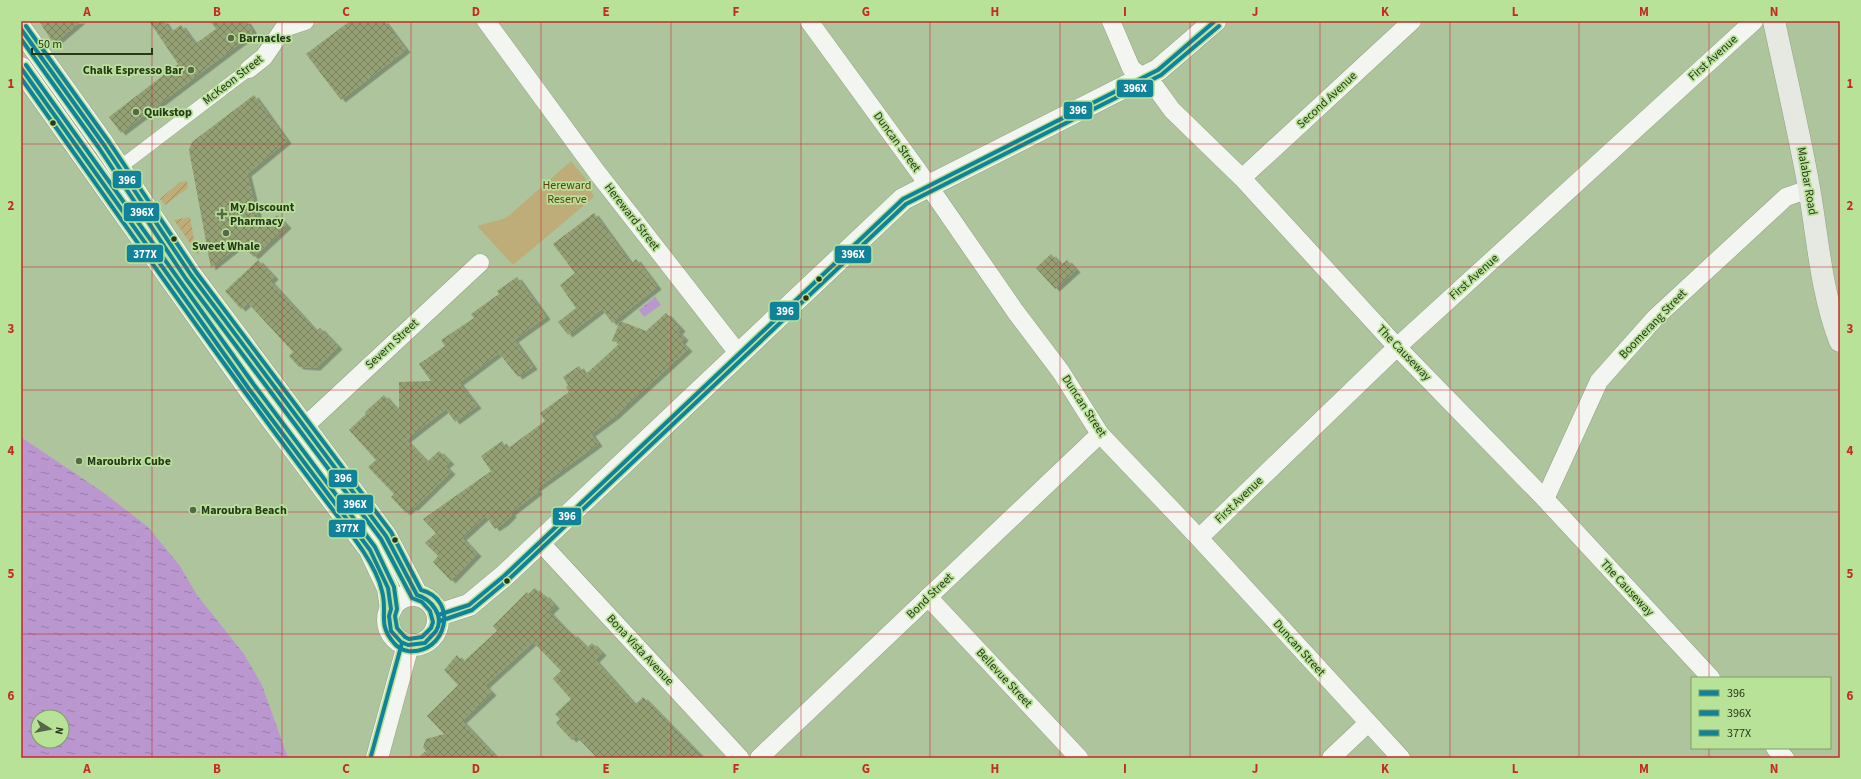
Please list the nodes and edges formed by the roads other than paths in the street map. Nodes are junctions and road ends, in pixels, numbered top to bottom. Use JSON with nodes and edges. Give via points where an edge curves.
{"nodes":[{"id":1,"x":305,"y":21,"type":"edge"},
{"id":2,"x":486,"y":21,"type":"edge"},
{"id":3,"x":808,"y":21,"type":"edge"},
{"id":4,"x":1111,"y":21,"type":"edge"},
{"id":5,"x":1214,"y":21,"type":"edge"},
{"id":6,"x":1412,"y":21,"type":"edge"},
{"id":7,"x":1754,"y":21,"type":"edge"},
{"id":8,"x":1774,"y":21,"type":"edge"},
{"id":9,"x":278,"y":24,"type":"edge"},
{"id":10,"x":21,"y":30,"type":"edge"},
{"id":11,"x":21,"y":68,"type":"edge"},
{"id":12,"x":249,"y":69,"type":"joint"},
{"id":13,"x":1144,"y":78,"type":"junction"},
{"id":14,"x":119,"y":168,"type":"junction"},
{"id":15,"x":1242,"y":178,"type":"junction"},
{"id":16,"x":928,"y":185,"type":"junction"},
{"id":17,"x":1809,"y":188,"type":"junction"},
{"id":18,"x":480,"y":263,"type":"dead end"},
{"id":19,"x":1840,"y":341,"type":"edge"},
{"id":20,"x":1397,"y":347,"type":"junction"},
{"id":21,"x":738,"y":353,"type":"junction"},
{"id":22,"x":305,"y":426,"type":"junction"},
{"id":23,"x":1100,"y":434,"type":"junction"},
{"id":24,"x":1545,"y":499,"type":"junction"},
{"id":25,"x":1199,"y":538,"type":"junction"},
{"id":26,"x":540,"y":542,"type":"junction"},
{"id":27,"x":417,"y":595,"type":"junction"},
{"id":28,"x":928,"y":597,"type":"junction"},
{"id":29,"x":391,"y":608,"type":"junction"},
{"id":30,"x":438,"y":615,"type":"junction"},
{"id":31,"x":408,"y":645,"type":"junction"},
{"id":32,"x":1710,"y":677,"type":"edge"},
{"id":33,"x":1367,"y":724,"type":"junction"},
{"id":34,"x":1777,"y":749,"type":"edge"},
{"id":35,"x":377,"y":758,"type":"edge"},
{"id":36,"x":740,"y":758,"type":"edge"},
{"id":37,"x":759,"y":758,"type":"edge"},
{"id":38,"x":1079,"y":758,"type":"edge"},
{"id":39,"x":1331,"y":758,"type":"edge"},
{"id":40,"x":1401,"y":758,"type":"edge"},
{"id":41,"x":1785,"y":758,"type":"edge"}],
"edges":[{"from":1,"to":9,"type":"street","name":"McKeon Street"},
{"from":2,"to":21,"type":"street","name":"Hereward Street","via":[[596,171]]},
{"from":3,"to":16,"type":"street","name":"Duncan Street"},
{"from":4,"to":13,"type":"street","name":"The Causeway","via":[[1130,68]]},
{"from":5,"to":13,"type":"street","via":[[1158,70]]},
{"from":6,"to":15,"type":"street","name":"Second Avenue"},
{"from":7,"to":20,"type":"street","name":"First Avenue"},
{"from":8,"to":17,"type":"main road","name":"Malabar Road"},
{"from":9,"to":12,"type":"street","name":"McKeon Street","via":[[264,57]]},
{"from":10,"to":14,"type":"street"},
{"from":11,"to":29,"type":"street","via":[[249,389],[370,550],[388,588]]},
{"from":12,"to":14,"type":"street","name":"McKeon Street"},
{"from":13,"to":15,"type":"street","name":"The Causeway","via":[[1156,88],[1172,110]]},
{"from":13,"to":16,"type":"street"},
{"from":14,"to":22,"type":"street","via":[[191,275]]},
{"from":15,"to":20,"type":"street","name":"The Causeway"},
{"from":16,"to":21,"type":"street","via":[[903,199]]},
{"from":16,"to":23,"type":"street","name":"Duncan Street","via":[[1061,372]]},
{"from":17,"to":19,"type":"main road","name":"Malabar Road","via":[[1824,282]]},
{"from":17,"to":24,"type":"street","name":"Boomerang Street","via":[[1786,197],[1656,317],[1600,381]]},
{"from":18,"to":22,"type":"street","name":"Severn Street"},
{"from":20,"to":24,"type":"street","name":"The Causeway"},
{"from":20,"to":25,"type":"street","name":"First Avenue"},
{"from":21,"to":26,"type":"street"},
{"from":22,"to":27,"type":"street","via":[[386,536]]},
{"from":23,"to":25,"type":"street","name":"Duncan Street"},
{"from":23,"to":28,"type":"street","name":"Bond Street"},
{"from":24,"to":32,"type":"street","name":"The Causeway"},
{"from":25,"to":33,"type":"street","name":"Duncan Street"},
{"from":26,"to":30,"type":"street","via":[[469,605]]},
{"from":26,"to":36,"type":"street","name":"Bona Vista Avenue"},
{"from":27,"to":29,"type":"street","via":[[402,598]]},
{"from":27,"to":30,"type":"street","via":[[431,602]]},
{"from":28,"to":37,"type":"street","name":"Bond Street"},
{"from":28,"to":38,"type":"street","name":"Bellevue Street"},
{"from":29,"to":31,"type":"street","via":[[390,631]]},
{"from":30,"to":31,"type":"street","via":[[436,631],[431,638],[425,643]]},
{"from":31,"to":35,"type":"street"},
{"from":33,"to":39,"type":"street"},
{"from":33,"to":40,"type":"street","name":"Duncan Street"},
{"from":34,"to":41,"type":"street"}]}
